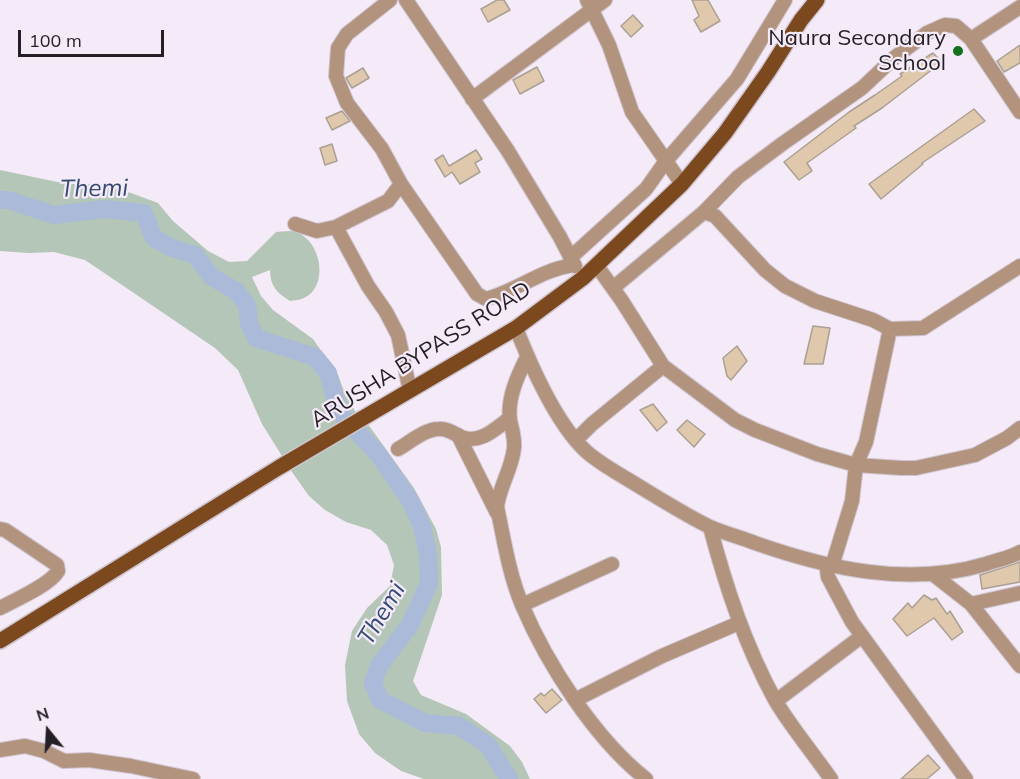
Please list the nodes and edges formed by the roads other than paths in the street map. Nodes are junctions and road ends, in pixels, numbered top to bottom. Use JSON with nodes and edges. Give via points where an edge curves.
{"nodes":[{"id":1,"x":390,"y":0,"type":"edge"},
{"id":2,"x":406,"y":0,"type":"edge"},
{"id":3,"x":605,"y":0,"type":"edge"},
{"id":4,"x":785,"y":0,"type":"edge"},
{"id":5,"x":817,"y":0,"type":"edge"},
{"id":6,"x":589,"y":4,"type":"edge"},
{"id":7,"x":1020,"y":8,"type":"edge"},
{"id":8,"x":971,"y":39,"type":"junction"},
{"id":9,"x":472,"y":99,"type":"junction"},
{"id":10,"x":1020,"y":112,"type":"edge"},
{"id":11,"x":665,"y":162,"type":"junction"},
{"id":12,"x":401,"y":184,"type":"junction"},
{"id":13,"x":682,"y":184,"type":"junction"},
{"id":14,"x":704,"y":212,"type":"junction"},
{"id":15,"x":295,"y":224,"type":"dead end"},
{"id":16,"x":336,"y":227,"type":"junction"},
{"id":17,"x":572,"y":262,"type":"junction"},
{"id":18,"x":597,"y":266,"type":"junction"},
{"id":19,"x":1020,"y":266,"type":"edge"},
{"id":20,"x":583,"y":278,"type":"junction"},
{"id":21,"x":613,"y":288,"type":"junction"},
{"id":22,"x":516,"y":328,"type":"junction"},
{"id":23,"x":890,"y":329,"type":"junction"},
{"id":24,"x":527,"y":357,"type":"junction"},
{"id":25,"x":663,"y":366,"type":"junction"},
{"id":26,"x":410,"y":391,"type":"junction"},
{"id":27,"x":510,"y":418,"type":"junction"},
{"id":28,"x":1020,"y":428,"type":"edge"},
{"id":29,"x":458,"y":435,"type":"junction"},
{"id":30,"x":576,"y":440,"type":"junction"},
{"id":31,"x":398,"y":449,"type":"dead end"},
{"id":32,"x":856,"y":465,"type":"junction"},
{"id":33,"x":499,"y":518,"type":"junction"},
{"id":34,"x":710,"y":527,"type":"junction"},
{"id":35,"x":0,"y":529,"type":"edge"},
{"id":36,"x":1020,"y":552,"type":"edge"},
{"id":37,"x":612,"y":564,"type":"dead end"},
{"id":38,"x":832,"y":566,"type":"junction"},
{"id":39,"x":934,"y":575,"type":"junction"},
{"id":40,"x":1020,"y":593,"type":"edge"},
{"id":41,"x":971,"y":604,"type":"junction"},
{"id":42,"x":522,"y":605,"type":"junction"},
{"id":43,"x":0,"y":608,"type":"edge"},
{"id":44,"x":739,"y":623,"type":"junction"},
{"id":45,"x":862,"y":636,"type":"junction"},
{"id":46,"x":0,"y":640,"type":"edge"},
{"id":47,"x":1020,"y":666,"type":"edge"},
{"id":48,"x":575,"y":700,"type":"junction"},
{"id":49,"x":776,"y":701,"type":"junction"},
{"id":50,"x":0,"y":750,"type":"edge"},
{"id":51,"x":193,"y":779,"type":"edge"},
{"id":52,"x":646,"y":779,"type":"edge"},
{"id":53,"x":831,"y":779,"type":"edge"},
{"id":54,"x":966,"y":779,"type":"edge"}],
"edges":[{"from":1,"to":12,"type":"street","via":[[346,34],[338,48],[336,76],[347,103],[377,141]]},
{"from":2,"to":9,"type":"street"},
{"from":3,"to":6,"type":"street"},
{"from":4,"to":11,"type":"street","via":[[737,79]]},
{"from":5,"to":13,"type":"main road","name":"ARUSHA BYPASS ROAD","via":[[725,133]]},
{"from":6,"to":9,"type":"street"},
{"from":6,"to":11,"type":"street","via":[[609,45],[632,112]]},
{"from":7,"to":8,"type":"street"},
{"from":8,"to":10,"type":"street"},
{"from":8,"to":14,"type":"street","via":[[956,26],[945,25],[927,33],[862,88],[738,177]]},
{"from":9,"to":17,"type":"street","via":[[520,171]]},
{"from":11,"to":13,"type":"street"},
{"from":11,"to":17,"type":"street","via":[[646,189]]},
{"from":12,"to":16,"type":"street","via":[[388,201]]},
{"from":12,"to":17,"type":"street","via":[[481,297],[497,296]]},
{"from":13,"to":18,"type":"main road","name":"ARUSHA BYPASS ROAD"},
{"from":14,"to":21,"type":"street"},
{"from":14,"to":23,"type":"street","via":[[715,216],[785,286]]},
{"from":15,"to":16,"type":"street","via":[[317,231]]},
{"from":16,"to":26,"type":"street","via":[[398,335]]},
{"from":17,"to":20,"type":"street"},
{"from":18,"to":20,"type":"main road","name":"ARUSHA BYPASS ROAD"},
{"from":18,"to":21,"type":"street"},
{"from":19,"to":23,"type":"street","via":[[923,328]]},
{"from":20,"to":22,"type":"main road","name":"ARUSHA BYPASS ROAD"},
{"from":21,"to":25,"type":"street"},
{"from":22,"to":24,"type":"street"},
{"from":22,"to":26,"type":"main road","name":"ARUSHA BYPASS ROAD"},
{"from":23,"to":32,"type":"street","via":[[866,442]]},
{"from":24,"to":27,"type":"street","via":[[512,395]]},
{"from":24,"to":30,"type":"street"},
{"from":25,"to":30,"type":"street"},
{"from":25,"to":32,"type":"street","via":[[735,420],[817,454]]},
{"from":26,"to":46,"type":"main road","name":"ARUSHA BYPASS ROAD"},
{"from":27,"to":29,"type":"street","via":[[482,438],[472,440]]},
{"from":27,"to":33,"type":"street","via":[[514,450],[498,498]]},
{"from":28,"to":32,"type":"street","via":[[987,450],[963,459],[916,468]]},
{"from":29,"to":31,"type":"street","via":[[438,429]]},
{"from":29,"to":33,"type":"street"},
{"from":30,"to":34,"type":"street","via":[[616,472]]},
{"from":32,"to":38,"type":"street","via":[[852,501]]},
{"from":33,"to":42,"type":"street"},
{"from":34,"to":38,"type":"street"},
{"from":34,"to":44,"type":"street"},
{"from":35,"to":43,"type":"street","via":[[45,556],[57,565],[58,571]]},
{"from":36,"to":39,"type":"street"},
{"from":37,"to":42,"type":"street"},
{"from":38,"to":39,"type":"street"},
{"from":38,"to":45,"type":"street","via":[[827,570],[828,577]]},
{"from":39,"to":41,"type":"street"},
{"from":40,"to":41,"type":"street"},
{"from":41,"to":47,"type":"street"},
{"from":42,"to":48,"type":"street"},
{"from":44,"to":48,"type":"street"},
{"from":44,"to":49,"type":"street"},
{"from":45,"to":49,"type":"street"},
{"from":45,"to":54,"type":"street"},
{"from":48,"to":52,"type":"street","via":[[614,750]]},
{"from":49,"to":53,"type":"street"},
{"from":50,"to":51,"type":"street","via":[[25,746],[64,761],[89,760]]}]}
